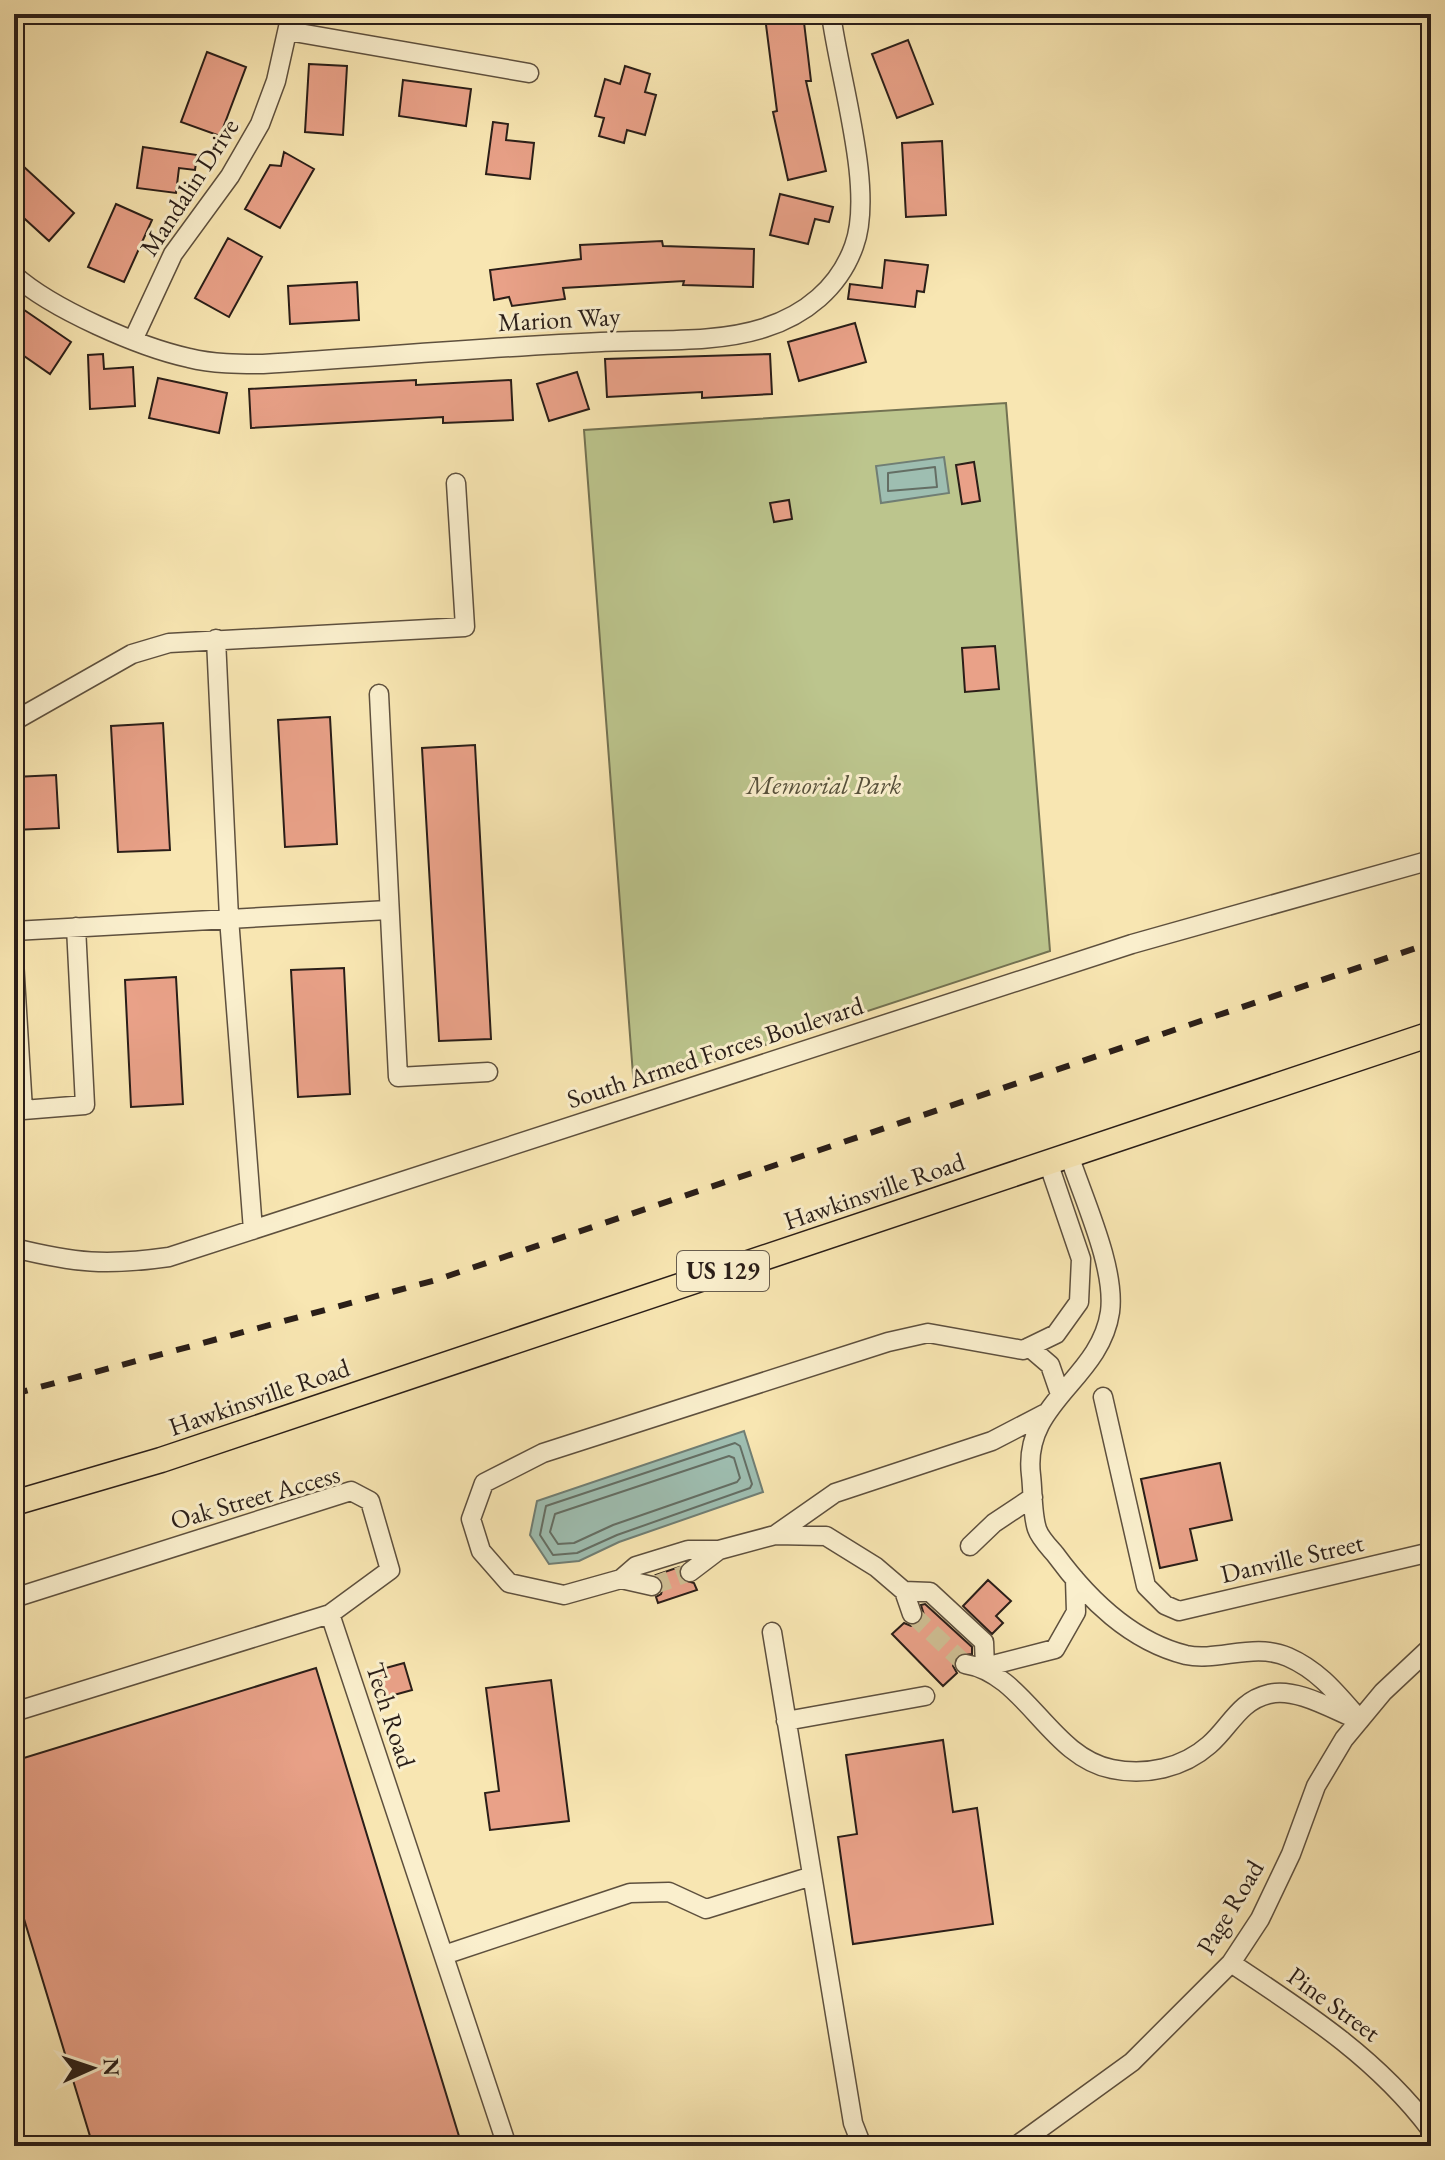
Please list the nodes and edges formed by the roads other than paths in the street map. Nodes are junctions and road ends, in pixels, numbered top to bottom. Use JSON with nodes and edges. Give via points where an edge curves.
{"nodes":[{"id":1,"x":831,"y":14,"type":"edge"},
{"id":2,"x":290,"y":23,"type":"edge"},
{"id":3,"x":529,"y":73,"type":"dead end"},
{"id":4,"x":14,"y":275,"type":"edge"},
{"id":5,"x":134,"y":338,"type":"junction"},
{"id":6,"x":456,"y":483,"type":"dead end"},
{"id":7,"x":216,"y":639,"type":"junction"},
{"id":8,"x":379,"y":694,"type":"dead end"},
{"id":9,"x":14,"y":721,"type":"edge"},
{"id":10,"x":1431,"y":860,"type":"edge"},
{"id":11,"x":388,"y":910,"type":"junction"},
{"id":12,"x":229,"y":918,"type":"junction"},
{"id":13,"x":76,"y":927,"type":"junction"},
{"id":14,"x":14,"y":931,"type":"edge"},
{"id":15,"x":14,"y":961,"type":"edge"},
{"id":16,"x":1431,"y":1034,"type":"edge"},
{"id":17,"x":488,"y":1072,"type":"dead end"},
{"id":18,"x":1058,"y":1159,"type":"junction"},
{"id":19,"x":253,"y":1230,"type":"junction"},
{"id":20,"x":14,"y":1248,"type":"edge"},
{"id":21,"x":1029,"y":1347,"type":"junction"},
{"id":22,"x":1060,"y":1394,"type":"junction"},
{"id":23,"x":1103,"y":1397,"type":"dead end"},
{"id":24,"x":1045,"y":1414,"type":"junction"},
{"id":25,"x":1033,"y":1497,"type":"junction"},
{"id":26,"x":14,"y":1503,"type":"edge"},
{"id":27,"x":775,"y":1535,"type":"junction"},
{"id":28,"x":970,"y":1546,"type":"dead end"},
{"id":29,"x":719,"y":1550,"type":"junction"},
{"id":30,"x":1431,"y":1552,"type":"edge"},
{"id":31,"x":690,"y":1572,"type":"tunnel mouth"},
{"id":32,"x":621,"y":1579,"type":"junction"},
{"id":33,"x":1075,"y":1579,"type":"junction"},
{"id":34,"x":652,"y":1586,"type":"tunnel mouth"},
{"id":35,"x":904,"y":1591,"type":"junction"},
{"id":36,"x":14,"y":1598,"type":"edge"},
{"id":37,"x":330,"y":1614,"type":"junction"},
{"id":38,"x":912,"y":1614,"type":"tunnel mouth"},
{"id":39,"x":772,"y":1632,"type":"dead end"},
{"id":40,"x":1431,"y":1647,"type":"edge"},
{"id":41,"x":965,"y":1664,"type":"tunnel mouth"},
{"id":42,"x":985,"y":1667,"type":"junction"},
{"id":43,"x":925,"y":1696,"type":"dead end"},
{"id":44,"x":14,"y":1712,"type":"edge"},
{"id":45,"x":1360,"y":1720,"type":"junction"},
{"id":46,"x":786,"y":1721,"type":"junction"},
{"id":47,"x":812,"y":1876,"type":"junction"},
{"id":48,"x":444,"y":1955,"type":"junction"},
{"id":49,"x":1231,"y":1963,"type":"junction"},
{"id":50,"x":1431,"y":2130,"type":"edge"},
{"id":51,"x":507,"y":2146,"type":"edge"},
{"id":52,"x":862,"y":2146,"type":"edge"},
{"id":53,"x":1016,"y":2146,"type":"edge"}],
"edges":[{"from":1,"to":5,"type":"street","name":"Marion Way","via":[[861,183],[860,225],[835,282],[804,311],[764,328],[719,335],[263,364],[189,359]]},
{"from":2,"to":3,"type":"street"},
{"from":2,"to":5,"type":"street","name":"Mandalin Drive","via":[[260,124],[173,254]]},
{"from":4,"to":5,"type":"street","name":"Marion Way","via":[[69,311]]},
{"from":6,"to":7,"type":"street","via":[[465,627]]},
{"from":7,"to":9,"type":"street","via":[[169,643],[132,654]]},
{"from":7,"to":12,"type":"street"},
{"from":8,"to":11,"type":"street"},
{"from":10,"to":19,"type":"street","name":"South Armed Forces Boulevard","via":[[1132,944]]},
{"from":11,"to":12,"type":"street"},
{"from":11,"to":17,"type":"street","via":[[398,1077]]},
{"from":12,"to":13,"type":"street"},
{"from":12,"to":19,"type":"street"},
{"from":13,"to":14,"type":"street"},
{"from":13,"to":15,"type":"street","via":[[85,1105],[23,1110]]},
{"from":16,"to":18,"type":"main road","name":"Hawkinsville Road","number":"US 129"},
{"from":18,"to":21,"type":"street","via":[[1081,1259],[1079,1302],[1056,1334]]},
{"from":18,"to":22,"type":"street","via":[[1106,1270],[1110,1312],[1091,1362]]},
{"from":18,"to":26,"type":"main road","name":"Hawkinsville Road","number":"US 129","via":[[161,1460]]},
{"from":19,"to":20,"type":"street","name":"South Armed Forces Boulevard","via":[[169,1257],[117,1264],[72,1262]]},
{"from":21,"to":22,"type":"street","via":[[1050,1365]]},
{"from":21,"to":32,"type":"street","via":[[928,1333],[888,1342],[543,1453],[484,1483],[471,1519],[481,1551],[509,1583],[564,1595]]},
{"from":22,"to":24,"type":"street"},
{"from":23,"to":30,"type":"street","name":"Danville Street","via":[[1146,1586],[1165,1605],[1179,1611]]},
{"from":24,"to":25,"type":"street","via":[[1034,1431],[1029,1461]]},
{"from":24,"to":27,"type":"street","via":[[992,1441],[835,1493]]},
{"from":25,"to":28,"type":"street"},
{"from":25,"to":33,"type":"street","via":[[1037,1530]]},
{"from":27,"to":29,"type":"street"},
{"from":27,"to":35,"type":"street","via":[[826,1536]]},
{"from":29,"to":31,"type":"street"},
{"from":29,"to":32,"type":"street","via":[[688,1550],[636,1566]]},
{"from":32,"to":34,"type":"street"},
{"from":33,"to":42,"type":"street","via":[[1076,1612],[1055,1649]]},
{"from":33,"to":45,"type":"street","via":[[1107,1616],[1189,1656],[1251,1650],[1286,1655],[1323,1677]]},
{"from":35,"to":38,"type":"street"},
{"from":35,"to":42,"type":"street","via":[[930,1592],[984,1642]]},
{"from":36,"to":37,"type":"street","name":"Oak Street Access","via":[[351,1491],[370,1501],[390,1570]]},
{"from":37,"to":44,"type":"street"},
{"from":37,"to":48,"type":"street","name":"Tech Road"},
{"from":39,"to":46,"type":"street"},
{"from":40,"to":45,"type":"street","name":"Page Road"},
{"from":41,"to":42,"type":"street"},
{"from":42,"to":45,"type":"street","via":[[1075,1751],[1110,1769],[1167,1770],[1209,1745],[1241,1707],[1268,1694],[1285,1693]]},
{"from":43,"to":46,"type":"street"},
{"from":45,"to":49,"type":"street","name":"Page Road","via":[[1316,1786],[1260,1919]]},
{"from":46,"to":47,"type":"street"},
{"from":47,"to":48,"type":"street","via":[[706,1909],[669,1892],[630,1893]]},
{"from":47,"to":52,"type":"street","via":[[853,2123]]},
{"from":48,"to":51,"type":"street","name":"Tech Road"},
{"from":49,"to":50,"type":"street","name":"Pine Street","via":[[1360,2052],[1404,2094]]},
{"from":49,"to":53,"type":"street","name":"Page Road","via":[[1132,2062]]}]}
